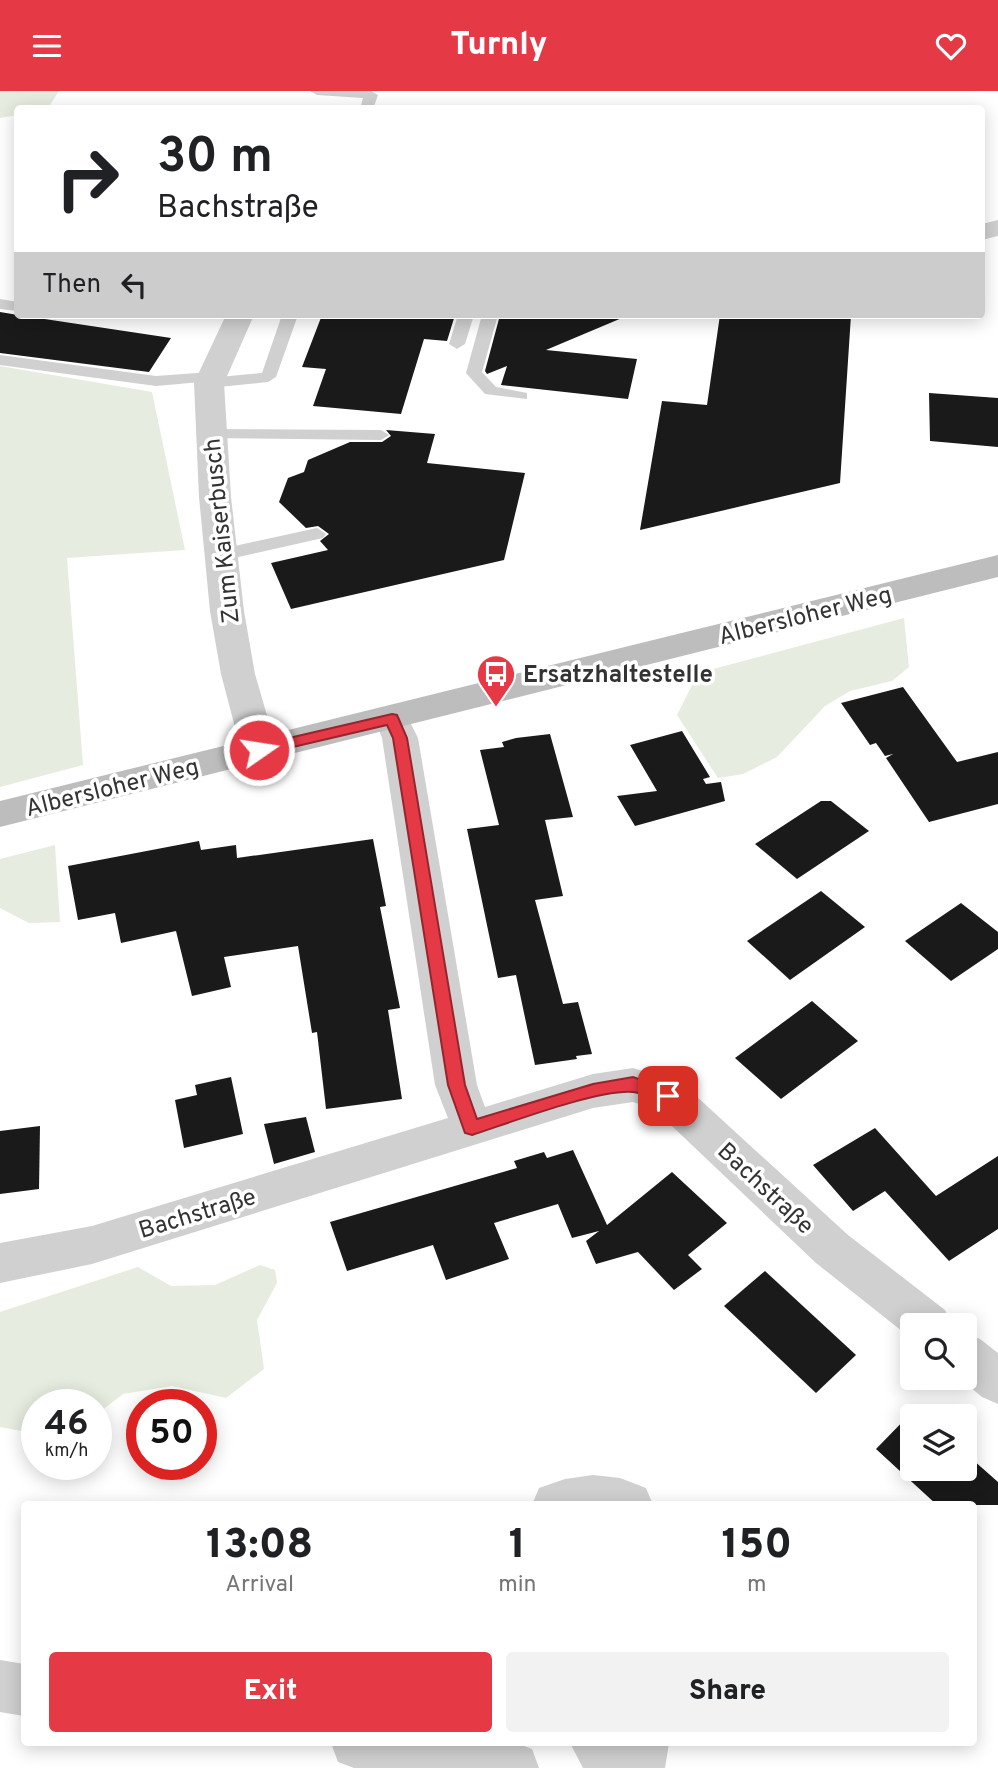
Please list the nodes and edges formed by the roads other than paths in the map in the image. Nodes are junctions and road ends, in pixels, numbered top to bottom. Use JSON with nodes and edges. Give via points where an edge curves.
{"nodes":[{"id":1,"x":317,"y":91,"type":"edge"},
{"id":2,"x":368,"y":105,"type":"edge"},
{"id":3,"x":238,"y":319,"type":"edge"},
{"id":4,"x":289,"y":319,"type":"edge"},
{"id":5,"x":465,"y":319,"type":"edge"},
{"id":6,"x":489,"y":319,"type":"edge"},
{"id":7,"x":457,"y":344,"type":"dead end"},
{"id":8,"x":0,"y":360,"type":"edge"},
{"id":9,"x":210,"y":380,"type":"junction"},
{"id":10,"x":521,"y":396,"type":"dead end"},
{"id":11,"x":211,"y":434,"type":"junction"},
{"id":12,"x":381,"y":435,"type":"dead end"},
{"id":13,"x":317,"y":534,"type":"dead end"},
{"id":14,"x":221,"y":555,"type":"junction"},
{"id":15,"x":998,"y":566,"type":"edge"},
{"id":16,"x":392,"y":719,"type":"junction"},
{"id":17,"x":259,"y":750,"type":"junction"},
{"id":18,"x":0,"y":814,"type":"edge"},
{"id":19,"x":472,"y":1128,"type":"junction"},
{"id":20,"x":0,"y":1263,"type":"edge"},
{"id":21,"x":914,"y":1313,"type":"edge"},
{"id":22,"x":977,"y":1365,"type":"edge"},
{"id":23,"x":998,"y":1382,"type":"edge"},
{"id":24,"x":568,"y":1501,"type":"edge"},
{"id":25,"x":614,"y":1501,"type":"edge"},
{"id":26,"x":0,"y":1686,"type":"edge"},
{"id":27,"x":21,"y":1690,"type":"edge"},
{"id":28,"x":376,"y":1746,"type":"edge"},
{"id":29,"x":599,"y":1746,"type":"edge"},
{"id":30,"x":643,"y":1746,"type":"edge"},
{"id":31,"x":513,"y":1768,"type":"edge"},
{"id":32,"x":618,"y":1768,"type":"edge"},
{"id":33,"x":639,"y":1768,"type":"edge"}],
"edges":[{"from":1,"to":2,"type":"lane","via":[[372,95]]},
{"from":3,"to":9,"type":"street","name":"Zum Kaiserbusch"},
{"from":4,"to":9,"type":"lane","via":[[268,377]]},
{"from":5,"to":7,"type":"lane"},
{"from":6,"to":10,"type":"lane","via":[[474,373],[491,391]]},
{"from":8,"to":9,"type":"lane","via":[[156,381]]},
{"from":9,"to":11,"type":"street","name":"Zum Kaiserbusch"},
{"from":11,"to":12,"type":"lane"},
{"from":11,"to":14,"type":"street","name":"Zum Kaiserbusch"},
{"from":13,"to":14,"type":"lane"},
{"from":14,"to":17,"type":"street","name":"Zum Kaiserbusch","via":[[238,674]]},
{"from":15,"to":16,"type":"main road","name":"Albersloher Weg"},
{"from":16,"to":17,"type":"main road","name":"Albersloher Weg"},
{"from":16,"to":19,"type":"street","via":[[400,738],[456,1085]]},
{"from":17,"to":18,"type":"main road","name":"Albersloher Weg"},
{"from":19,"to":20,"type":"street","name":"Bachstraße","via":[[92,1245]]},
{"from":19,"to":21,"type":"street","name":"Bachstraße","via":[[593,1091],[633,1084],[668,1096],[832,1249]]},
{"from":22,"to":23,"type":"street"},
{"from":24,"to":25,"type":"street"},
{"from":26,"to":27,"type":"street"},
{"from":28,"to":31,"type":"street"},
{"from":29,"to":32,"type":"street"},
{"from":30,"to":33,"type":"street"}]}
